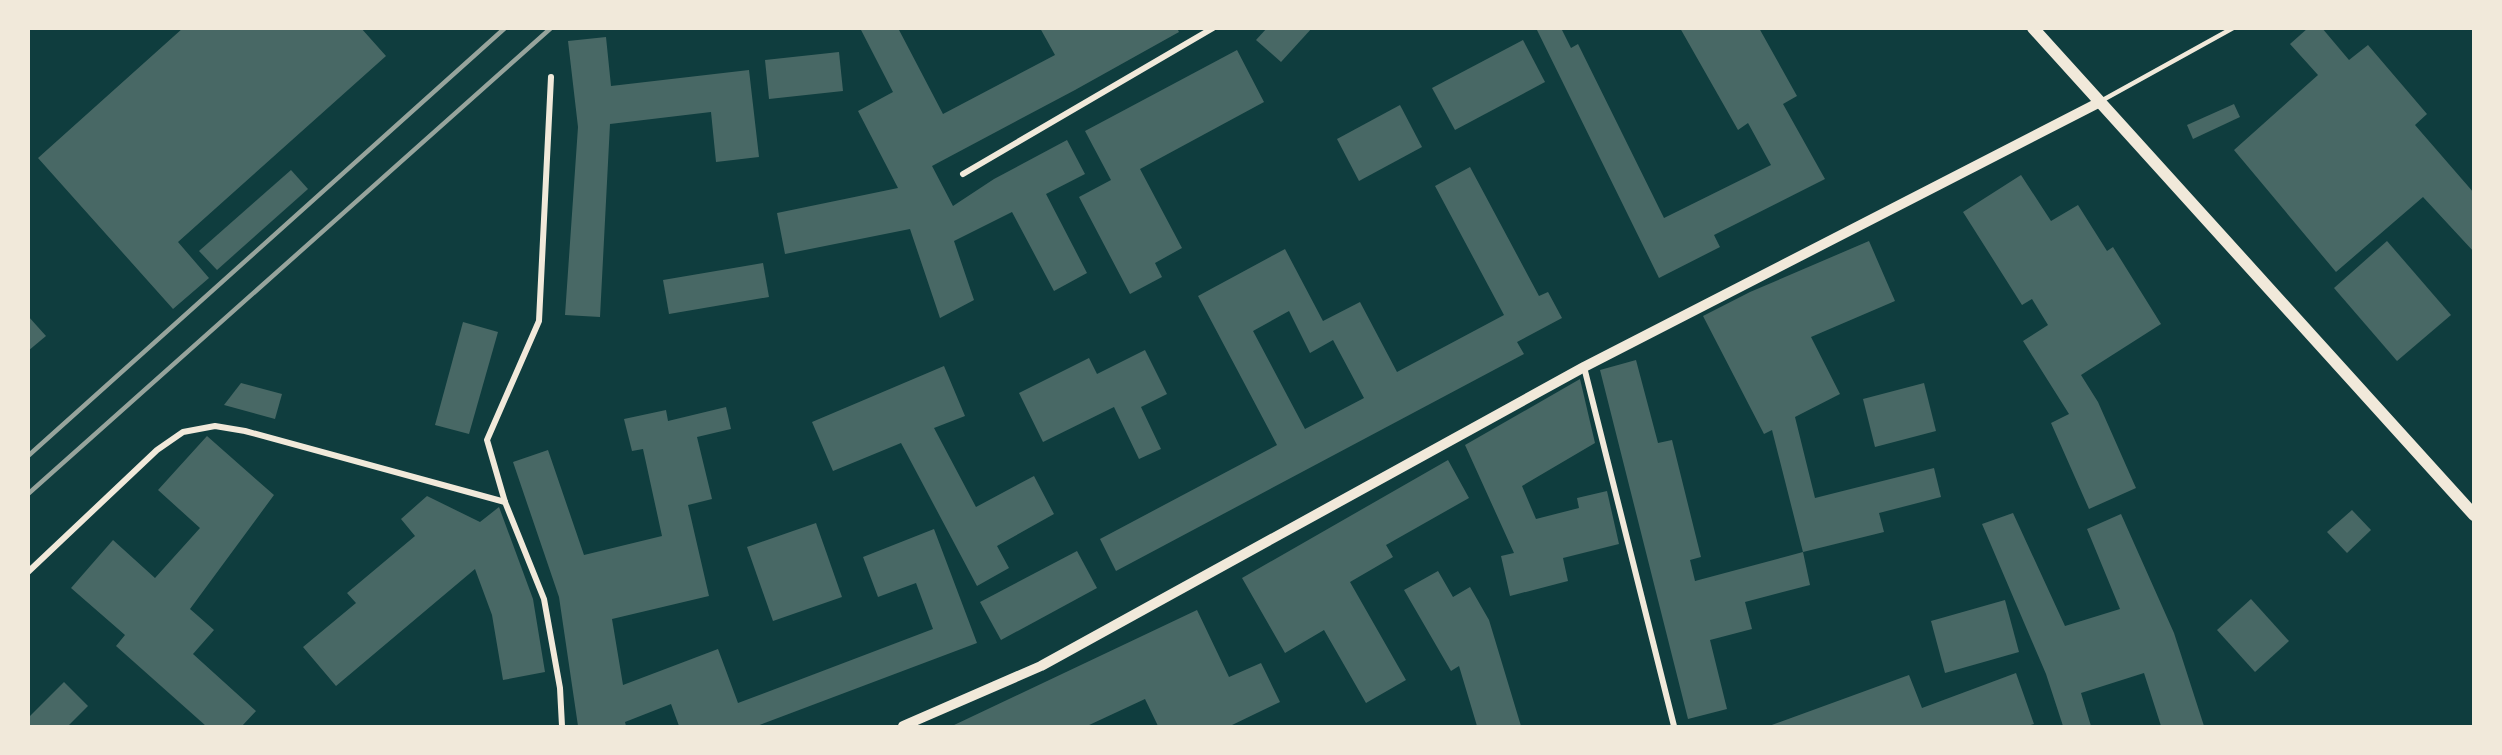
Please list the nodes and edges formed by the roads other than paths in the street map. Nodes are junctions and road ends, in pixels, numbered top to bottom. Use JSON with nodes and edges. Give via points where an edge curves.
{"nodes":[{"id":1,"x":1213,"y":28,"type":"edge"},
{"id":2,"x":2033,"y":28,"type":"edge"},
{"id":3,"x":2233,"y":28,"type":"edge"},
{"id":4,"x":551,"y":77,"type":"dead end"},
{"id":5,"x":2100,"y":102,"type":"junction"},
{"id":6,"x":963,"y":174,"type":"dead end"},
{"id":7,"x":1584,"y":367,"type":"junction"},
{"id":8,"x":505,"y":502,"type":"junction"},
{"id":9,"x":2474,"y":515,"type":"edge"},
{"id":10,"x":28,"y":572,"type":"edge"},
{"id":11,"x":562,"y":726,"type":"edge"},
{"id":12,"x":903,"y":726,"type":"edge"},
{"id":13,"x":1674,"y":726,"type":"edge"}],
"edges":[{"from":1,"to":6,"type":"street"},
{"from":2,"to":5,"type":"main road"},
{"from":3,"to":5,"type":"lane"},
{"from":4,"to":8,"type":"street","via":[[539,321],[487,440]]},
{"from":5,"to":7,"type":"street"},
{"from":5,"to":9,"type":"main road"},
{"from":7,"to":12,"type":"street","via":[[1041,666]]},
{"from":7,"to":13,"type":"street"},
{"from":8,"to":10,"type":"street","via":[[215,426],[183,432],[157,450]]},
{"from":8,"to":11,"type":"street","via":[[544,599],[560,688]]}]}
